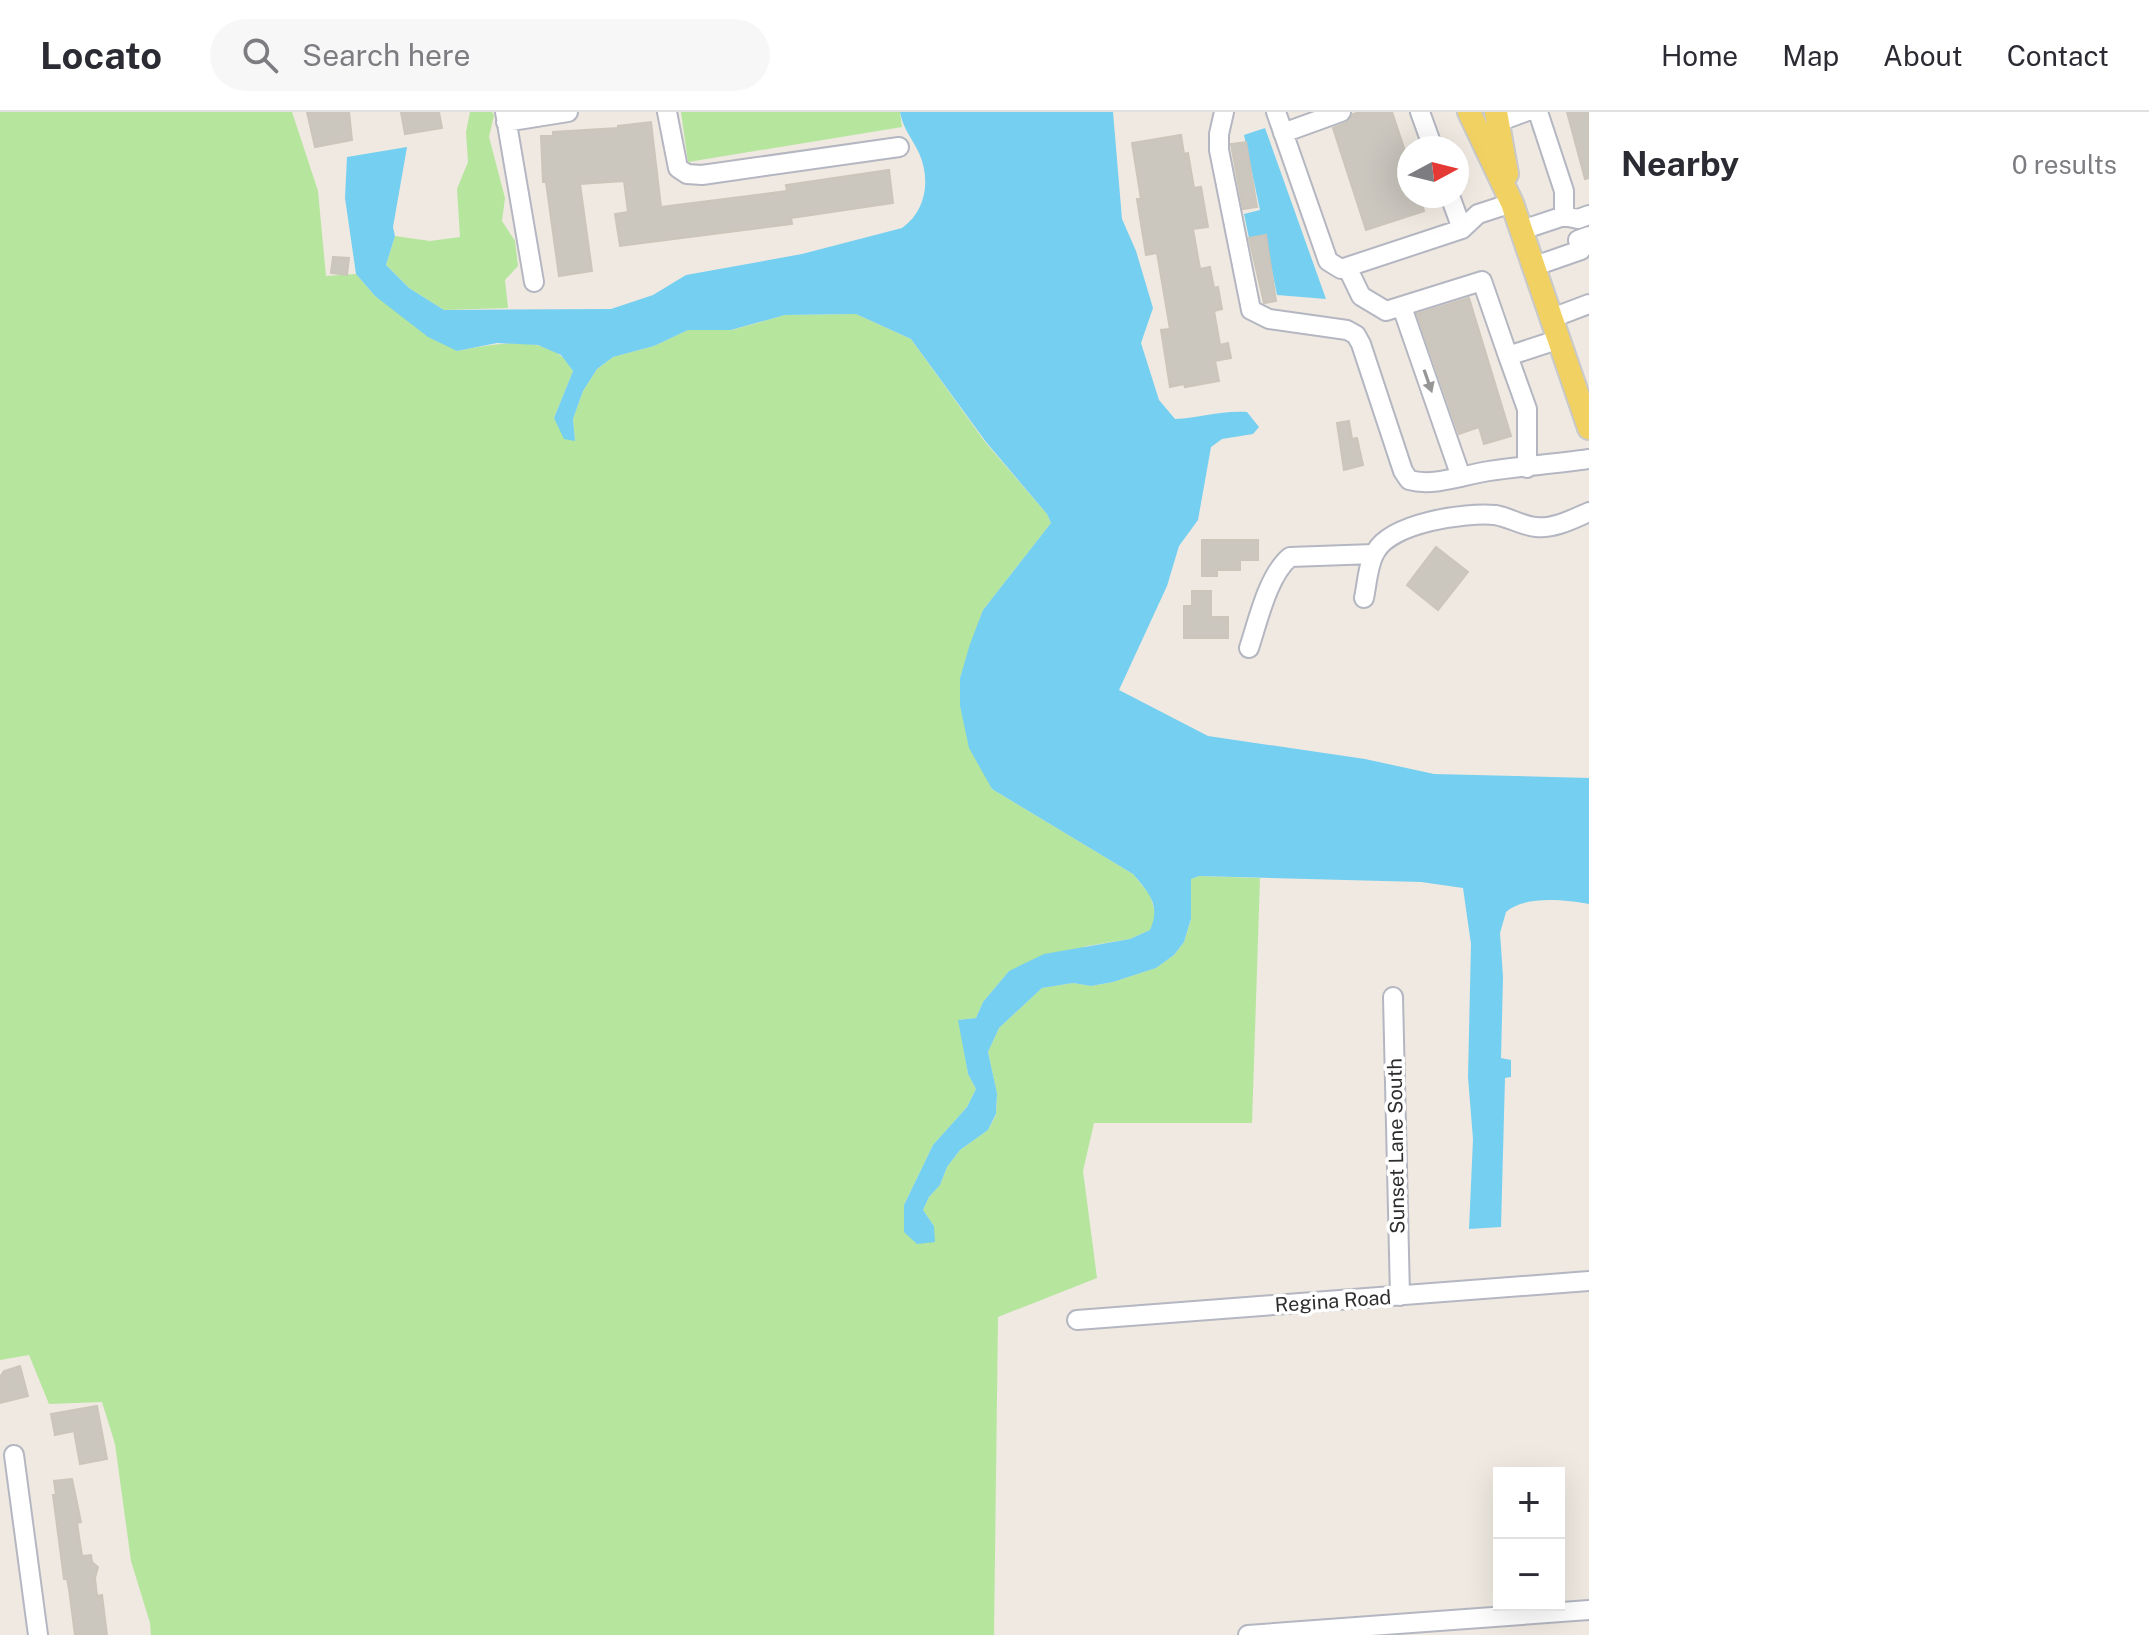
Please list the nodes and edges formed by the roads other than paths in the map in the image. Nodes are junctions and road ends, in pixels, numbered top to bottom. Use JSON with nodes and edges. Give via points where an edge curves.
{"nodes":[{"id":1,"x":568,"y":112,"type":"edge"},
{"id":2,"x":667,"y":112,"type":"edge"},
{"id":3,"x":1224,"y":112,"type":"edge"},
{"id":4,"x":1276,"y":112,"type":"edge"},
{"id":5,"x":1341,"y":112,"type":"edge"},
{"id":6,"x":1420,"y":112,"type":"edge"},
{"id":7,"x":1469,"y":112,"type":"edge"},
{"id":8,"x":1525,"y":112,"type":"edge"},
{"id":9,"x":1538,"y":112,"type":"edge"},
{"id":10,"x":505,"y":117,"type":"edge"},
{"id":11,"x":1497,"y":117,"type":"edge"},
{"id":12,"x":1283,"y":133,"type":"junction"},
{"id":13,"x":1429,"y":136,"type":"edge"},
{"id":14,"x":899,"y":147,"type":"dead end"},
{"id":15,"x":1512,"y":203,"type":"junction"},
{"id":16,"x":1454,"y":208,"type":"edge"},
{"id":17,"x":1589,"y":215,"type":"edge"},
{"id":18,"x":1564,"y":216,"type":"junction"},
{"id":19,"x":1462,"y":229,"type":"junction"},
{"id":20,"x":1522,"y":230,"type":"junction"},
{"id":21,"x":1589,"y":236,"type":"edge"},
{"id":22,"x":1535,"y":266,"type":"junction"},
{"id":23,"x":1347,"y":267,"type":"junction"},
{"id":24,"x":534,"y":282,"type":"dead end"},
{"id":25,"x":1589,"y":304,"type":"edge"},
{"id":26,"x":1402,"y":307,"type":"junction"},
{"id":27,"x":1556,"y":329,"type":"junction"},
{"id":28,"x":1508,"y":356,"type":"junction"},
{"id":29,"x":1589,"y":428,"type":"edge"},
{"id":30,"x":1589,"y":459,"type":"edge"},
{"id":31,"x":1527,"y":468,"type":"junction"},
{"id":32,"x":1461,"y":477,"type":"junction"},
{"id":33,"x":1589,"y":512,"type":"edge"},
{"id":34,"x":1374,"y":554,"type":"junction"},
{"id":35,"x":1364,"y":598,"type":"dead end"},
{"id":36,"x":1249,"y":648,"type":"dead end"},
{"id":37,"x":1393,"y":997,"type":"dead end"},
{"id":38,"x":1589,"y":1281,"type":"edge"},
{"id":39,"x":1400,"y":1296,"type":"junction"},
{"id":40,"x":1077,"y":1320,"type":"dead end"},
{"id":41,"x":14,"y":1455,"type":"dead end"},
{"id":42,"x":1589,"y":1610,"type":"edge"},
{"id":43,"x":38,"y":1635,"type":"edge"},
{"id":44,"x":1248,"y":1635,"type":"edge"}],
"edges":[{"from":1,"to":10,"type":"street"},
{"from":2,"to":14,"type":"street","via":[[678,168],[687,174]]},
{"from":3,"to":32,"type":"street","via":[[1219,150],[1251,310],[1269,319],[1356,335],[1409,480]]},
{"from":4,"to":12,"type":"street"},
{"from":5,"to":12,"type":"street"},
{"from":6,"to":13,"type":"street"},
{"from":7,"to":15,"type":"main road"},
{"from":8,"to":11,"type":"street"},
{"from":9,"to":18,"type":"street","via":[[1564,191]]},
{"from":10,"to":24,"type":"street"},
{"from":11,"to":15,"type":"main road"},
{"from":12,"to":23,"type":"street","via":[[1328,261]]},
{"from":15,"to":19,"type":"street","via":[[1478,214]]},
{"from":15,"to":20,"type":"main road"},
{"from":16,"to":19,"type":"street"},
{"from":17,"to":18,"type":"street"},
{"from":18,"to":20,"type":"street"},
{"from":19,"to":23,"type":"street"},
{"from":20,"to":22,"type":"main road"},
{"from":21,"to":22,"type":"street","via":[[1578,240],[1581,250]]},
{"from":22,"to":27,"type":"main road"},
{"from":23,"to":26,"type":"street","via":[[1361,296],[1386,311]]},
{"from":25,"to":27,"type":"street"},
{"from":26,"to":28,"type":"street","via":[[1482,281]]},
{"from":26,"to":32,"type":"street","one_way":true},
{"from":27,"to":28,"type":"street"},
{"from":27,"to":29,"type":"main road"},
{"from":28,"to":31,"type":"street","via":[[1527,409]]},
{"from":30,"to":31,"type":"street"},
{"from":31,"to":32,"type":"street"},
{"from":33,"to":34,"type":"street","via":[[1536,527],[1498,515],[1411,525],[1391,535]]},
{"from":34,"to":35,"type":"street"},
{"from":34,"to":36,"type":"street","via":[[1290,557],[1281,564],[1262,606]]},
{"from":37,"to":39,"type":"street","name":"Sunset Lane South"},
{"from":38,"to":39,"type":"street","name":"Regina Road"},
{"from":39,"to":40,"type":"street","name":"Regina Road"},
{"from":41,"to":43,"type":"street"},
{"from":42,"to":44,"type":"street"}]}
